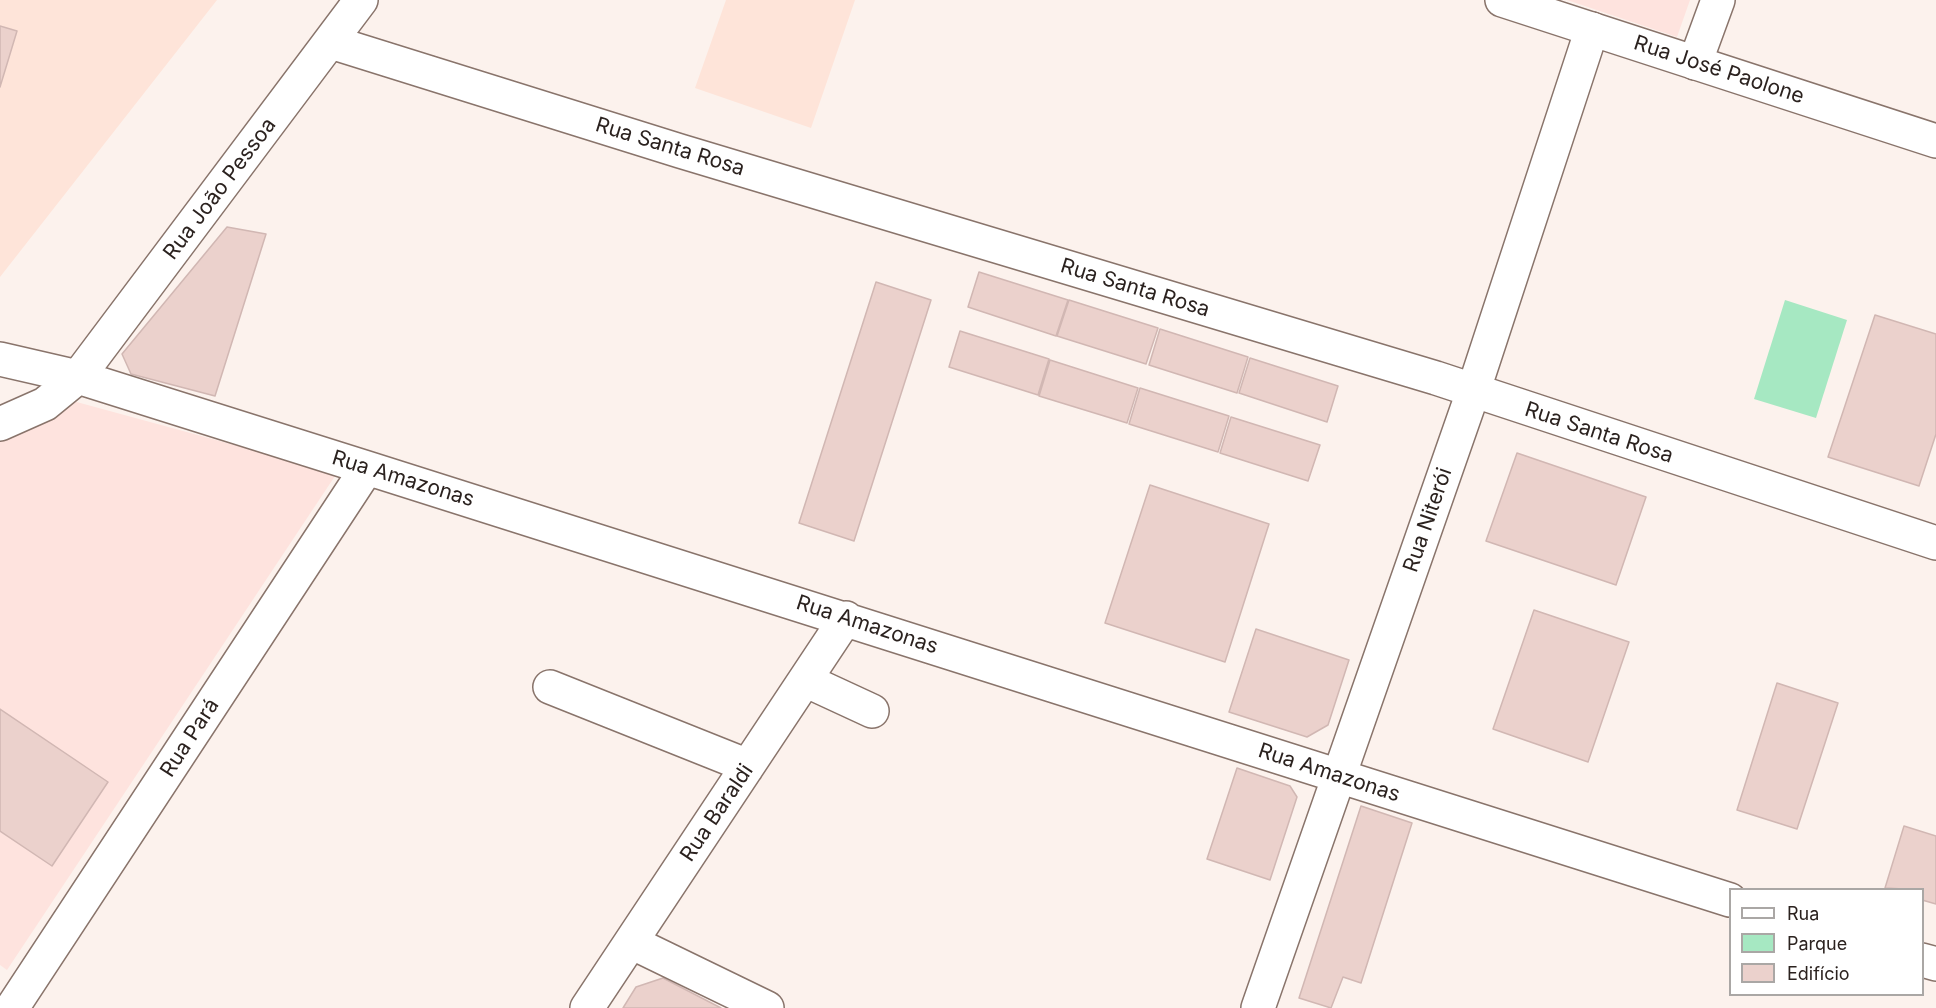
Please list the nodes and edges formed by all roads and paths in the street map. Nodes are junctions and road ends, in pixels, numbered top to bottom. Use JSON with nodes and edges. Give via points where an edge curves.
{"nodes":[{"id":1,"x":362,"y":0,"type":"edge"},
{"id":2,"x":1502,"y":0,"type":"edge"},
{"id":3,"x":1718,"y":0,"type":"edge"},
{"id":4,"x":1592,"y":29,"type":"junction"},
{"id":5,"x":331,"y":42,"type":"junction"},
{"id":6,"x":1695,"y":63,"type":"junction"},
{"id":7,"x":1936,"y":141,"type":"edge"},
{"id":8,"x":0,"y":359,"type":"edge"},
{"id":9,"x":78,"y":377,"type":"junction"},
{"id":10,"x":1473,"y":392,"type":"junction"},
{"id":11,"x":0,"y":424,"type":"edge"},
{"id":12,"x":367,"y":468,"type":"junction"},
{"id":13,"x":1936,"y":543,"type":"edge"},
{"id":14,"x":846,"y":618,"type":"junction"},
{"id":15,"x":805,"y":680,"type":"junction"},
{"id":16,"x":549,"y":687,"type":"dead end"},
{"id":17,"x":872,"y":711,"type":"dead end"},
{"id":18,"x":746,"y":769,"type":"junction"},
{"id":19,"x":1339,"y":776,"type":"junction"},
{"id":20,"x":1729,"y":899,"type":"edge"},
{"id":21,"x":631,"y":942,"type":"junction"},
{"id":22,"x":11,"y":1004,"type":"edge"},
{"id":23,"x":587,"y":1008,"type":"edge"},
{"id":24,"x":767,"y":1008,"type":"edge"},
{"id":25,"x":1258,"y":1008,"type":"edge"}],
"edges":[{"from":1,"to":5,"type":"street","name":"Rua João Pessoa"},
{"from":2,"to":4,"type":"street","name":"Rua José Paolone"},
{"from":3,"to":6,"type":"street"},
{"from":4,"to":6,"type":"street","name":"Rua José Paolone"},
{"from":4,"to":10,"type":"street","name":"Rua Niterói"},
{"from":5,"to":9,"type":"street","name":"Rua João Pessoa"},
{"from":5,"to":10,"type":"street","name":"Rua Santa Rosa"},
{"from":6,"to":7,"type":"street","name":"Rua José Paolone"},
{"from":8,"to":9,"type":"street","name":"Rua Amazonas"},
{"from":9,"to":11,"type":"street","name":"Rua João Pessoa","via":[[45,404]]},
{"from":9,"to":12,"type":"street","name":"Rua Amazonas"},
{"from":10,"to":13,"type":"street","name":"Rua Santa Rosa"},
{"from":10,"to":19,"type":"street","name":"Rua Niterói"},
{"from":12,"to":14,"type":"street","name":"Rua Amazonas"},
{"from":12,"to":22,"type":"street","name":"Rua Pará"},
{"from":14,"to":15,"type":"street","name":"Rua Baraldi"},
{"from":14,"to":19,"type":"street","name":"Rua Amazonas"},
{"from":15,"to":17,"type":"street"},
{"from":15,"to":18,"type":"street","name":"Rua Baraldi"},
{"from":16,"to":18,"type":"street","via":[[738,762]]},
{"from":18,"to":21,"type":"street","name":"Rua Baraldi"},
{"from":19,"to":20,"type":"street","name":"Rua Amazonas"},
{"from":19,"to":25,"type":"street","name":"Rua Niterói"},
{"from":21,"to":23,"type":"street","name":"Rua Baraldi"},
{"from":21,"to":24,"type":"street"}]}
